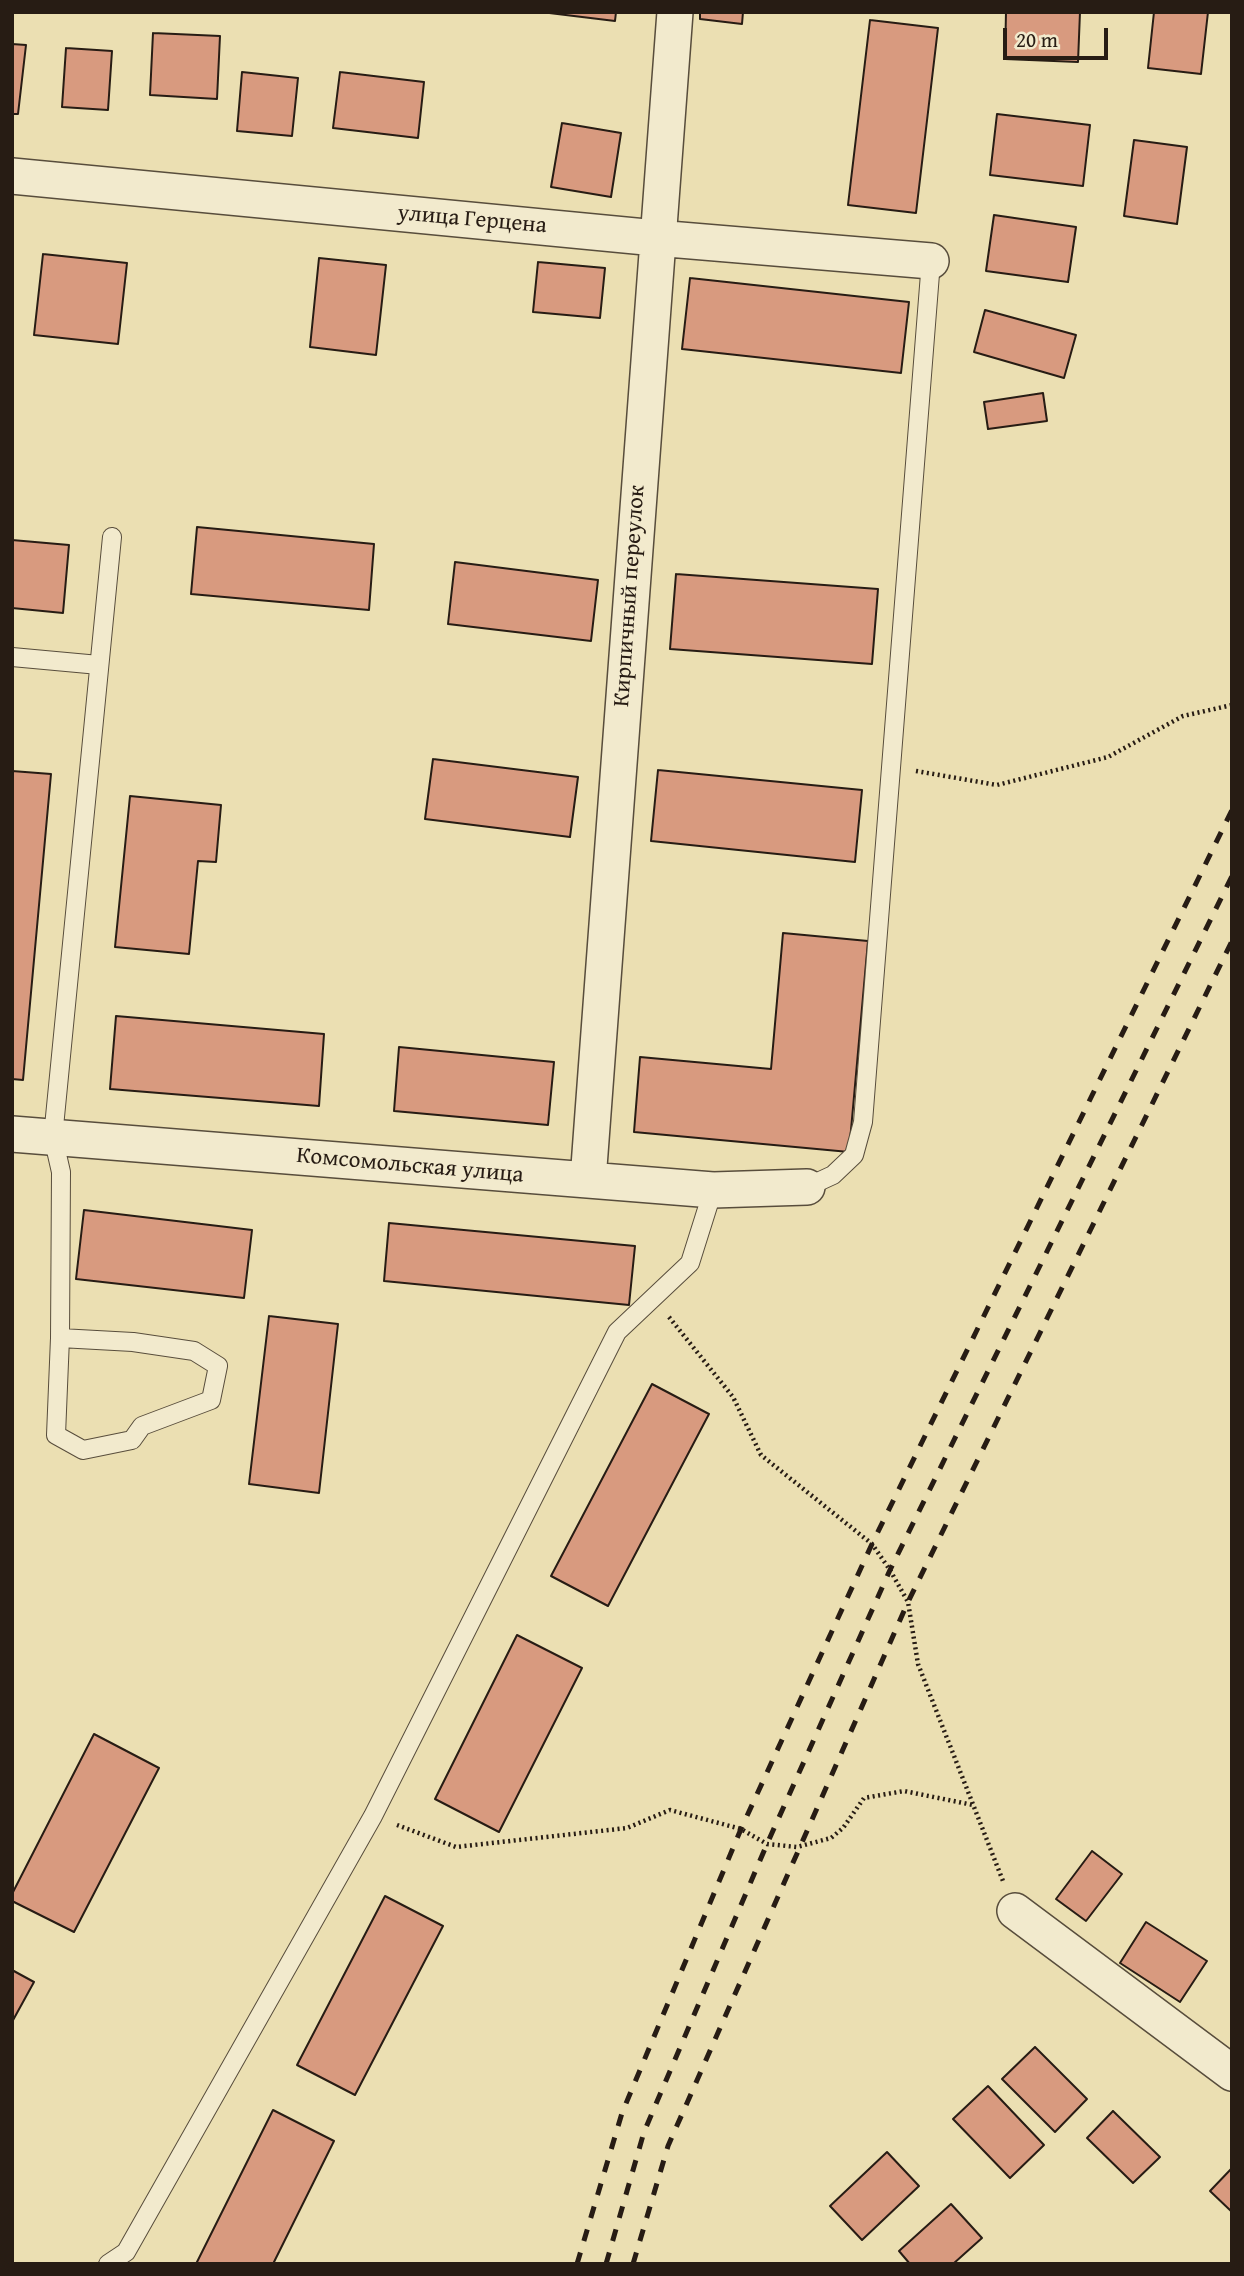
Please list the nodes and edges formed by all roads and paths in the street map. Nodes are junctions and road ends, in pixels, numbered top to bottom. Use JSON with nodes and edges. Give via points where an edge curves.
{"nodes":[{"id":1,"x":675,"y":12,"type":"edge"},
{"id":2,"x":12,"y":176,"type":"edge"},
{"id":3,"x":656,"y":238,"type":"junction"},
{"id":4,"x":931,"y":261,"type":"joint"},
{"id":5,"x":112,"y":537,"type":"dead end"},
{"id":6,"x":12,"y":657,"type":"edge"},
{"id":7,"x":99,"y":665,"type":"junction"},
{"id":8,"x":1232,"y":705,"type":"edge"},
{"id":9,"x":891,"y":767,"type":"junction"},
{"id":10,"x":12,"y":1134,"type":"edge"},
{"id":11,"x":53,"y":1137,"type":"junction"},
{"id":12,"x":588,"y":1180,"type":"junction"},
{"id":13,"x":807,"y":1187,"type":"joint"},
{"id":14,"x":713,"y":1190,"type":"junction"},
{"id":15,"x":655,"y":1299,"type":"junction"},
{"id":16,"x":60,"y":1338,"type":"junction"},
{"id":17,"x":974,"y":1805,"type":"junction"},
{"id":18,"x":373,"y":1816,"type":"junction"},
{"id":19,"x":1015,"y":1911,"type":"joint"},
{"id":20,"x":1232,"y":2073,"type":"edge"},
{"id":21,"x":108,"y":2264,"type":"edge"}],
"edges":[{"from":1,"to":3,"type":"street","name":"Кирпичный переулок"},
{"from":2,"to":3,"type":"street","name":"улица Герцена"},
{"from":3,"to":4,"type":"street","name":"улица Герцена"},
{"from":3,"to":12,"type":"street","name":"Кирпичный переулок"},
{"from":4,"to":9,"type":"lane"},
{"from":5,"to":7,"type":"lane"},
{"from":6,"to":7,"type":"lane"},
{"from":7,"to":11,"type":"lane"},
{"from":8,"to":9,"type":"path","via":[[1182,716],[1108,757],[997,785]]},
{"from":9,"to":13,"type":"lane","via":[[863,1122],[854,1155],[833,1175]]},
{"from":10,"to":11,"type":"street","name":"Комсомольская улица"},
{"from":11,"to":12,"type":"street","name":"Комсомольская улица"},
{"from":11,"to":16,"type":"lane","via":[[61,1172]]},
{"from":12,"to":14,"type":"street","name":"Комсомольская улица"},
{"from":13,"to":14,"type":"street","name":"Комсомольская улица"},
{"from":14,"to":15,"type":"lane","via":[[690,1263]]},
{"from":15,"to":17,"type":"path","via":[[733,1397],[761,1455],[872,1544],[890,1570],[908,1602],[918,1664]]},
{"from":15,"to":18,"type":"lane","via":[[617,1332]]},
{"from":16,"to":16,"type":"lane","via":[[194,1351],[218,1366],[211,1400],[142,1426],[132,1440],[83,1450],[56,1435]]},
{"from":17,"to":18,"type":"path","via":[[904,1791],[864,1798],[831,1838],[797,1847],[767,1844],[741,1829],[670,1810],[627,1828],[456,1847]]},
{"from":17,"to":19,"type":"path"},
{"from":18,"to":21,"type":"lane","via":[[126,2252]]},
{"from":19,"to":20,"type":"street"}]}
